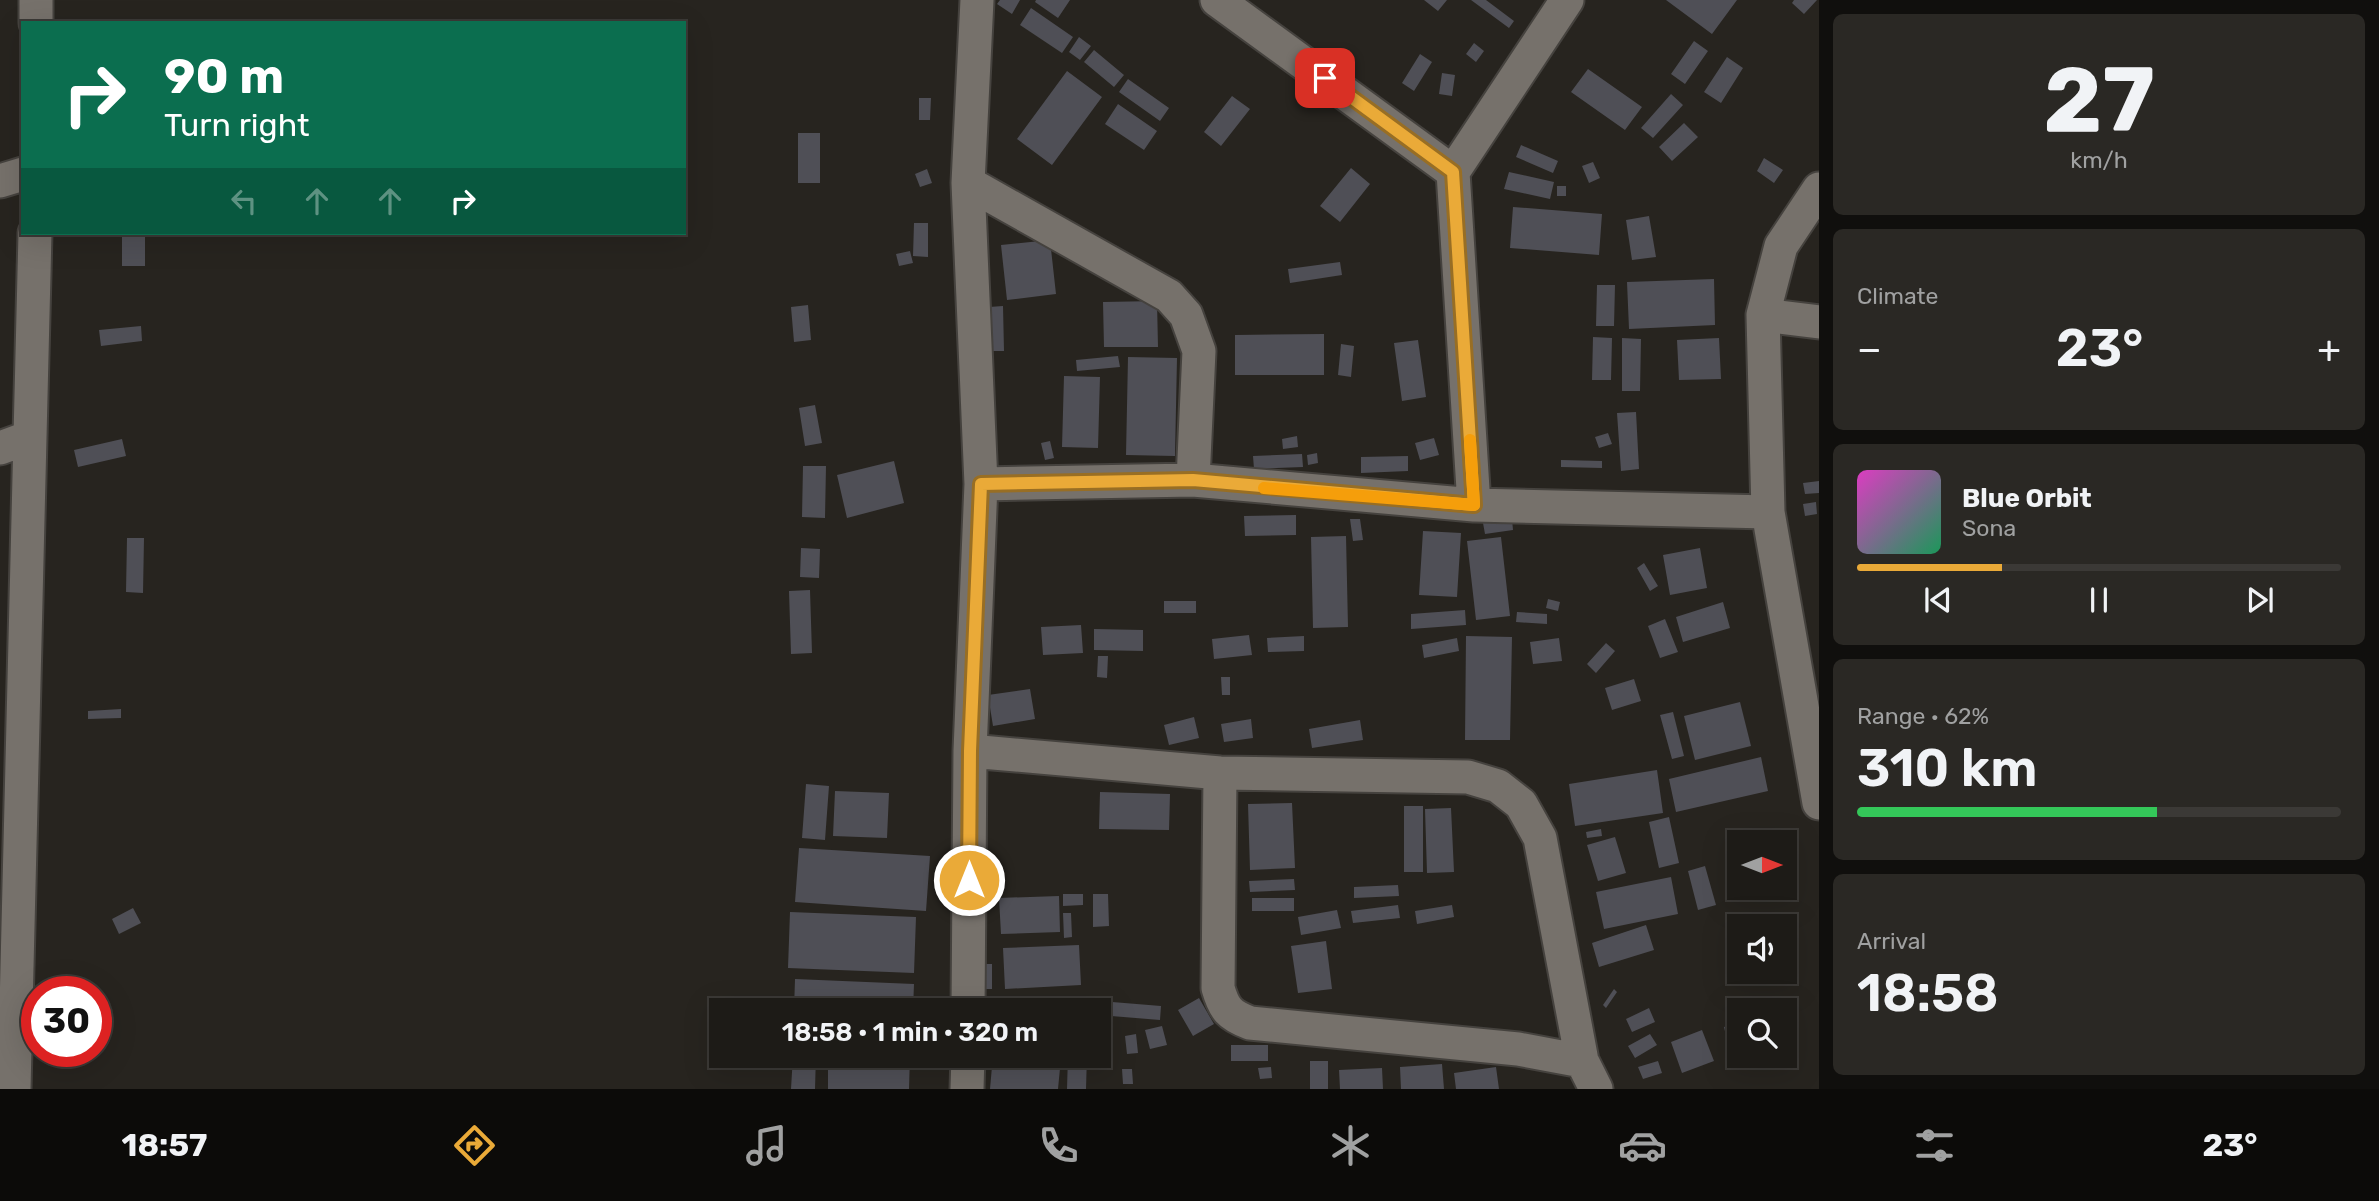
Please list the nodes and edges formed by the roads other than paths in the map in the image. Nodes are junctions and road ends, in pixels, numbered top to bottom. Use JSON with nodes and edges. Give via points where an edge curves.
{"nodes":[{"id":1,"x":36,"y":0,"type":"edge"},
{"id":2,"x":977,"y":0,"type":"edge"},
{"id":3,"x":1217,"y":0,"type":"edge"},
{"id":4,"x":1567,"y":0,"type":"edge"},
{"id":5,"x":36,"y":21,"type":"edge"},
{"id":6,"x":1453,"y":172,"type":"junction"},
{"id":7,"x":21,"y":175,"type":"edge"},
{"id":8,"x":0,"y":181,"type":"edge"},
{"id":9,"x":968,"y":183,"type":"junction"},
{"id":10,"x":1819,"y":189,"type":"edge"},
{"id":11,"x":35,"y":235,"type":"edge"},
{"id":12,"x":1763,"y":315,"type":"junction"},
{"id":13,"x":1819,"y":322,"type":"edge"},
{"id":14,"x":15,"y":443,"type":"edge"},
{"id":15,"x":1193,"y":480,"type":"junction"},
{"id":16,"x":981,"y":484,"type":"junction"},
{"id":17,"x":1474,"y":505,"type":"junction"},
{"id":18,"x":1768,"y":512,"type":"junction"},
{"id":19,"x":12,"y":723,"type":"edge"},
{"id":20,"x":970,"y":751,"type":"junction"},
{"id":21,"x":1220,"y":773,"type":"junction"},
{"id":22,"x":1819,"y":803,"type":"edge"},
{"id":23,"x":968,"y":998,"type":"edge"},
{"id":24,"x":968,"y":1068,"type":"edge"},
{"id":25,"x":1589,"y":1075,"type":"edge"},
{"id":26,"x":15,"y":1089,"type":"edge"},
{"id":27,"x":967,"y":1089,"type":"edge"}],
"edges":[{"from":1,"to":5,"type":"street"},
{"from":2,"to":9,"type":"street"},
{"from":3,"to":6,"type":"street"},
{"from":4,"to":6,"type":"street"},
{"from":6,"to":17,"type":"street"},
{"from":7,"to":8,"type":"street"},
{"from":9,"to":15,"type":"street","via":[[1169,296],[1186,315],[1199,351]]},
{"from":9,"to":16,"type":"street"},
{"from":10,"to":12,"type":"street","via":[[1781,246]]},
{"from":11,"to":14,"type":"street"},
{"from":12,"to":13,"type":"street"},
{"from":12,"to":18,"type":"street"},
{"from":14,"to":19,"type":"street"},
{"from":15,"to":16,"type":"street"},
{"from":15,"to":17,"type":"street"},
{"from":16,"to":20,"type":"street"},
{"from":17,"to":18,"type":"street"},
{"from":18,"to":22,"type":"street"},
{"from":19,"to":26,"type":"street"},
{"from":20,"to":21,"type":"street"},
{"from":20,"to":23,"type":"street"},
{"from":21,"to":25,"type":"street","via":[[1468,777],[1498,786],[1521,804],[1540,838]]},
{"from":21,"to":25,"type":"street","via":[[1217,988],[1233,1016],[1250,1023],[1518,1049]]},
{"from":24,"to":27,"type":"street"}]}
